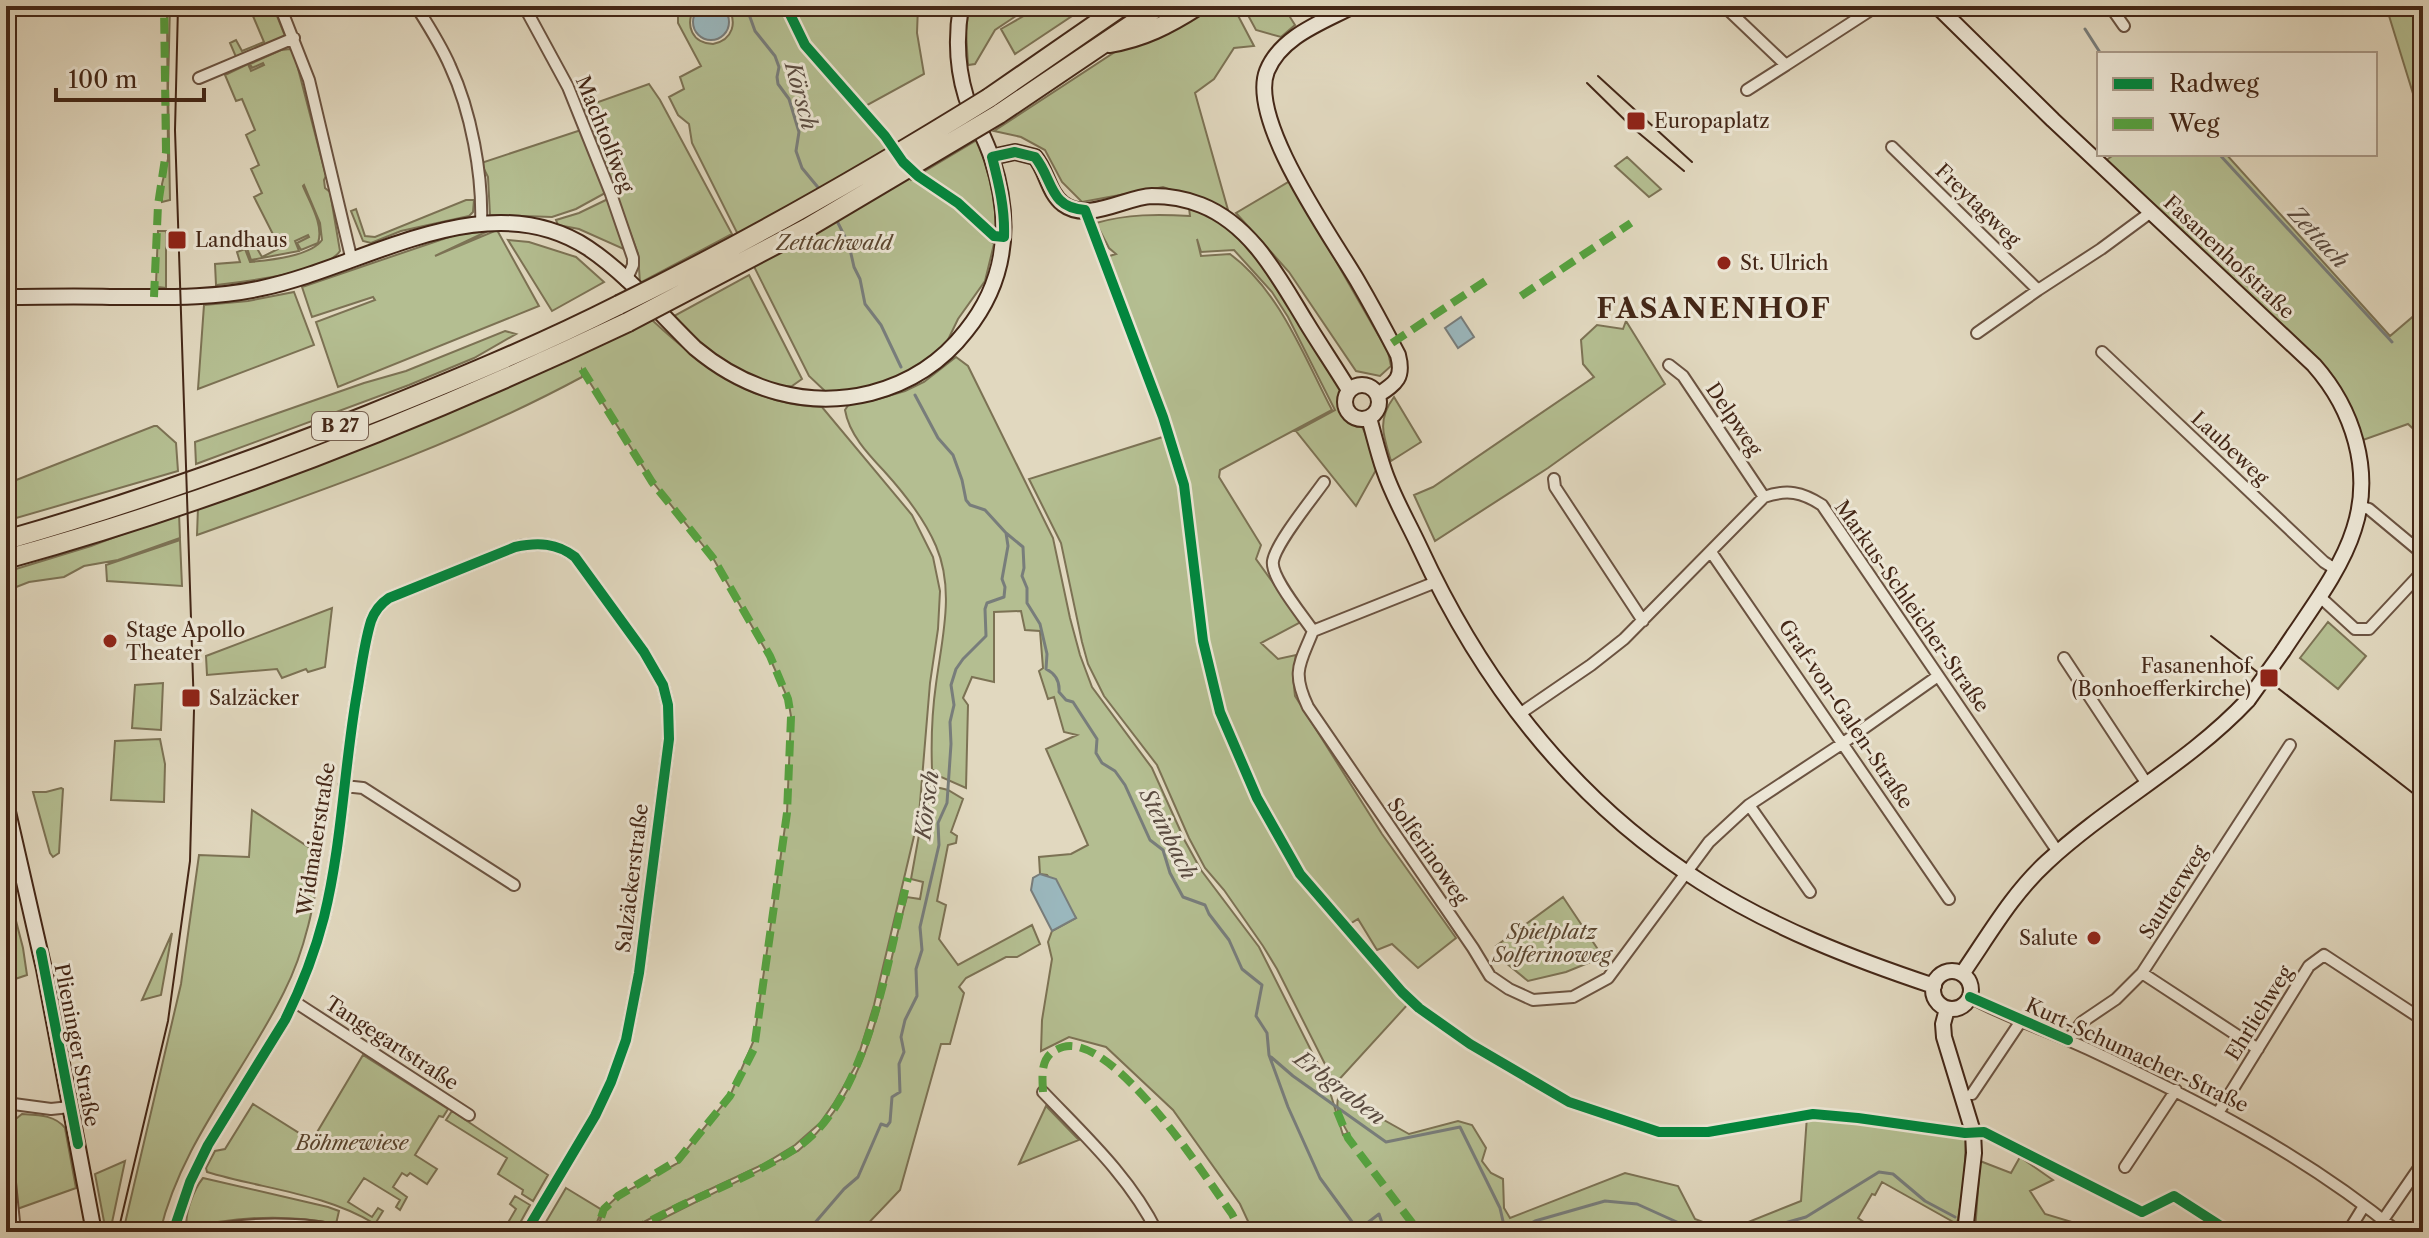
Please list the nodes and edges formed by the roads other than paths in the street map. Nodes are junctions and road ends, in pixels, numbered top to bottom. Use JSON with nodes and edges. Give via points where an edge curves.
{"nodes":[{"id":1,"x":280,"y":6,"type":"edge"},
{"id":2,"x":416,"y":6,"type":"edge"},
{"id":3,"x":524,"y":6,"type":"edge"},
{"id":4,"x":961,"y":6,"type":"edge"},
{"id":5,"x":1105,"y":6,"type":"edge"},
{"id":6,"x":1122,"y":6,"type":"edge"},
{"id":7,"x":1159,"y":6,"type":"edge"},
{"id":8,"x":1197,"y":6,"type":"edge"},
{"id":9,"x":1353,"y":6,"type":"edge"},
{"id":10,"x":1724,"y":6,"type":"edge"},
{"id":11,"x":1877,"y":6,"type":"edge"},
{"id":12,"x":1937,"y":6,"type":"edge"},
{"id":13,"x":2110,"y":6,"type":"edge"},
{"id":14,"x":2124,"y":26,"type":"dead end"},
{"id":15,"x":1098,"y":36,"type":"junction"},
{"id":16,"x":294,"y":38,"type":"junction"},
{"id":17,"x":1786,"y":65,"type":"junction"},
{"id":18,"x":199,"y":78,"type":"dead end"},
{"id":19,"x":1747,"y":90,"type":"dead end"},
{"id":20,"x":1892,"y":147,"type":"dead end"},
{"id":21,"x":992,"y":157,"type":"junction"},
{"id":22,"x":2151,"y":212,"type":"junction"},
{"id":23,"x":481,"y":225,"type":"junction"},
{"id":24,"x":352,"y":261,"type":"junction"},
{"id":25,"x":626,"y":281,"type":"junction"},
{"id":26,"x":2038,"y":290,"type":"junction"},
{"id":27,"x":7,"y":297,"type":"edge"},
{"id":28,"x":624,"y":313,"type":"junction"},
{"id":29,"x":1977,"y":333,"type":"dead end"},
{"id":30,"x":2102,"y":352,"type":"dead end"},
{"id":31,"x":1669,"y":365,"type":"dead end"},
{"id":32,"x":1349,"y":390,"type":"junction"},
{"id":33,"x":1378,"y":395,"type":"junction"},
{"id":34,"x":1369,"y":418,"type":"junction"},
{"id":35,"x":1554,"y":479,"type":"dead end"},
{"id":36,"x":1324,"y":482,"type":"dead end"},
{"id":37,"x":1764,"y":497,"type":"junction"},
{"id":38,"x":2359,"y":506,"type":"junction"},
{"id":39,"x":2423,"y":538,"type":"edge"},
{"id":40,"x":6,"y":540,"type":"edge"},
{"id":41,"x":2411,"y":544,"type":"junction"},
{"id":42,"x":552,"y":545,"type":"joint"},
{"id":43,"x":1711,"y":552,"type":"junction"},
{"id":44,"x":2423,"y":554,"type":"edge"},
{"id":45,"x":6,"y":559,"type":"edge"},
{"id":46,"x":2335,"y":569,"type":"junction"},
{"id":47,"x":2423,"y":571,"type":"edge"},
{"id":48,"x":1436,"y":582,"type":"junction"},
{"id":49,"x":2319,"y":596,"type":"junction"},
{"id":50,"x":1643,"y":621,"type":"junction"},
{"id":51,"x":1313,"y":631,"type":"junction"},
{"id":52,"x":2064,"y":658,"type":"dead end"},
{"id":53,"x":1938,"y":676,"type":"junction"},
{"id":54,"x":1518,"y":715,"type":"junction"},
{"id":55,"x":1843,"y":743,"type":"junction"},
{"id":56,"x":2290,"y":745,"type":"dead end"},
{"id":57,"x":2147,"y":784,"type":"junction"},
{"id":58,"x":344,"y":786,"type":"junction"},
{"id":59,"x":1749,"y":805,"type":"junction"},
{"id":60,"x":7,"y":809,"type":"edge"},
{"id":61,"x":6,"y":841,"type":"edge"},
{"id":62,"x":2058,"y":852,"type":"junction"},
{"id":63,"x":23,"y":871,"type":"junction"},
{"id":64,"x":1686,"y":873,"type":"junction"},
{"id":65,"x":514,"y":885,"type":"dead end"},
{"id":66,"x":1810,"y":892,"type":"dead end"},
{"id":67,"x":1949,"y":899,"type":"dead end"},
{"id":68,"x":2142,"y":973,"type":"junction"},
{"id":69,"x":1962,"y":974,"type":"junction"},
{"id":70,"x":1934,"y":986,"type":"junction"},
{"id":71,"x":1970,"y":997,"type":"junction"},
{"id":72,"x":295,"y":1002,"type":"junction"},
{"id":73,"x":1947,"y":1009,"type":"junction"},
{"id":74,"x":2423,"y":1020,"type":"edge"},
{"id":75,"x":2021,"y":1021,"type":"junction"},
{"id":76,"x":2068,"y":1040,"type":"junction"},
{"id":77,"x":2258,"y":1049,"type":"junction"},
{"id":78,"x":2176,"y":1090,"type":"junction"},
{"id":79,"x":1043,"y":1092,"type":"dead end"},
{"id":80,"x":1972,"y":1094,"type":"dead end"},
{"id":81,"x":6,"y":1103,"type":"edge"},
{"id":82,"x":70,"y":1107,"type":"junction"},
{"id":83,"x":2218,"y":1113,"type":"junction"},
{"id":84,"x":469,"y":1115,"type":"dead end"},
{"id":85,"x":6,"y":1143,"type":"edge"},
{"id":86,"x":2423,"y":1162,"type":"edge"},
{"id":87,"x":2125,"y":1167,"type":"dead end"},
{"id":88,"x":2364,"y":1206,"type":"junction"},
{"id":89,"x":2383,"y":1220,"type":"junction"},
{"id":90,"x":15,"y":1232,"type":"edge"},
{"id":91,"x":94,"y":1232,"type":"edge"},
{"id":92,"x":173,"y":1232,"type":"edge"},
{"id":93,"x":208,"y":1232,"type":"edge"},
{"id":94,"x":342,"y":1232,"type":"edge"},
{"id":95,"x":526,"y":1232,"type":"edge"},
{"id":96,"x":1157,"y":1232,"type":"edge"},
{"id":97,"x":1965,"y":1232,"type":"edge"},
{"id":98,"x":2348,"y":1232,"type":"edge"},
{"id":99,"x":2398,"y":1232,"type":"edge"}],
"edges":[{"from":1,"to":16,"type":"street"},
{"from":2,"to":23,"type":"street","via":[[456,80],[477,162]]},
{"from":3,"to":25,"type":"street","name":"Machtolfweg","via":[[568,87],[611,194],[633,258]]},
{"from":4,"to":21,"type":"street","via":[[962,79]]},
{"from":5,"to":15,"type":"highway","number":"B 27","via":[[1099,12]]},
{"from":6,"to":15,"type":"highway","number":"B 27"},
{"from":7,"to":15,"type":"highway","number":"B 27"},
{"from":8,"to":15,"type":"highway","via":[[1128,41]]},
{"from":9,"to":33,"type":"street","via":[[1289,41],[1276,54],[1266,74],[1266,102],[1300,186],[1398,355],[1398,379]]},
{"from":10,"to":17,"type":"street"},
{"from":11,"to":17,"type":"street"},
{"from":12,"to":22,"type":"street","name":"Fasanenhofstraße"},
{"from":13,"to":14,"type":"street"},
{"from":15,"to":28,"type":"highway","number":"B 27","bridge":true,"via":[[807,228]]},
{"from":16,"to":18,"type":"street"},
{"from":16,"to":24,"type":"street","via":[[324,136]]},
{"from":17,"to":19,"type":"street"},
{"from":20,"to":26,"type":"street","name":"Freytagweg"},
{"from":21,"to":25,"type":"street","via":[[1004,217],[993,291],[938,361],[875,392],[837,400],[805,398],[742,381],[695,348]]},
{"from":21,"to":32,"type":"street","via":[[1015,152],[1035,157],[1054,194],[1076,210],[1152,196],[1177,198],[1225,218],[1273,268]]},
{"from":22,"to":26,"type":"street"},
{"from":22,"to":38,"type":"street","name":"Fasanenhofstraße","via":[[2326,378],[2344,406],[2357,443]]},
{"from":23,"to":24,"type":"street","via":[[426,234]]},
{"from":23,"to":25,"type":"street","via":[[521,225],[561,234],[598,255]]},
{"from":24,"to":27,"type":"street","via":[[257,289],[165,297]]},
{"from":26,"to":29,"type":"street"},
{"from":28,"to":40,"type":"highway","number":"B 27","via":[[150,496]]},
{"from":28,"to":45,"type":"highway","number":"B 27","via":[[470,393],[334,449],[156,513]]},
{"from":30,"to":46,"type":"street","name":"Laubeweg"},
{"from":31,"to":37,"type":"street","name":"Delpweg","via":[[1683,376]]},
{"from":32,"to":33,"type":"street","via":[[1365,385]]},
{"from":32,"to":34,"type":"street","via":[[1347,412]]},
{"from":33,"to":34,"type":"street","via":[[1378,408]]},
{"from":34,"to":48,"type":"street","via":[[1385,473]]},
{"from":35,"to":50,"type":"street"},
{"from":36,"to":51,"type":"street","via":[[1272,562]]},
{"from":37,"to":43,"type":"street"},
{"from":37,"to":53,"type":"street","name":"Markus-Schleicher-Straße","via":[[1794,492],[1822,505]]},
{"from":38,"to":41,"type":"street"},
{"from":38,"to":46,"type":"street","name":"Fasanenhofstraße"},
{"from":39,"to":41,"type":"street"},
{"from":41,"to":44,"type":"street"},
{"from":42,"to":58,"type":"street","name":"Widmaierstraße","via":[[515,547],[380,603],[361,666]]},
{"from":42,"to":95,"type":"street","name":"Salzäckerstraße","via":[[585,568],[644,652],[663,685],[669,739],[626,1040],[595,1116]]},
{"from":43,"to":50,"type":"street"},
{"from":43,"to":55,"type":"street","name":"Graf-von-Galen-Straße"},
{"from":46,"to":49,"type":"street","name":"Fasanenhofstraße"},
{"from":47,"to":49,"type":"street","via":[[2369,629],[2355,629]]},
{"from":48,"to":51,"type":"street"},
{"from":48,"to":54,"type":"street"},
{"from":49,"to":57,"type":"street","name":"Fasanenhofstraße","bridge":true,"via":[[2248,700],[2214,735]]},
{"from":50,"to":54,"type":"street"},
{"from":51,"to":64,"type":"street","name":"Solferinoweg","via":[[1298,674],[1308,707],[1490,976],[1509,989],[1533,1000],[1573,997],[1608,978]]},
{"from":52,"to":57,"type":"street"},
{"from":53,"to":55,"type":"street","name":"Solferinoweg"},
{"from":53,"to":62,"type":"street","name":"Markus-Schleicher-Straße"},
{"from":54,"to":64,"type":"street","via":[[1570,776]]},
{"from":55,"to":59,"type":"street","name":"Solferinoweg"},
{"from":55,"to":67,"type":"street","name":"Graf-von-Galen-Straße"},
{"from":56,"to":68,"type":"street","name":"Sautterweg"},
{"from":57,"to":62,"type":"street","name":"Fasanenhofstraße"},
{"from":58,"to":65,"type":"street","via":[[363,788]]},
{"from":58,"to":72,"type":"street","name":"Widmaierstraße","via":[[324,916]]},
{"from":59,"to":64,"type":"street","name":"Solferinoweg","via":[[1709,842]]},
{"from":59,"to":66,"type":"street"},
{"from":60,"to":63,"type":"street","name":"Plieninger Straße"},
{"from":61,"to":63,"type":"street","name":"Plieninger Straße"},
{"from":62,"to":69,"type":"street","name":"Fasanenhofstraße","via":[[2010,902]]},
{"from":63,"to":82,"type":"street","name":"Plieninger Straße"},
{"from":64,"to":70,"type":"street","via":[[1811,940]]},
{"from":68,"to":76,"type":"street","name":"Sautterweg"},
{"from":68,"to":77,"type":"street"},
{"from":69,"to":70,"type":"street","via":[[1945,973]]},
{"from":69,"to":71,"type":"street","via":[[1970,984]]},
{"from":70,"to":73,"type":"street","via":[[1937,1002]]},
{"from":71,"to":73,"type":"street","via":[[1958,1009]]},
{"from":71,"to":75,"type":"street","name":"Kurt-Schumacher-Straße"},
{"from":72,"to":84,"type":"street","name":"Tangegartstraße"},
{"from":72,"to":92,"type":"street","name":"Widmaierstraße","via":[[207,1147]]},
{"from":73,"to":97,"type":"street","via":[[1944,1037],[1973,1132]]},
{"from":74,"to":77,"type":"street","name":"Ehrlichweg","via":[[2324,955],[2309,966]]},
{"from":75,"to":76,"type":"street","name":"Kurt-Schumacher-Straße"},
{"from":75,"to":80,"type":"street"},
{"from":76,"to":78,"type":"street","name":"Kurt-Schumacher-Straße"},
{"from":77,"to":83,"type":"street","name":"Ehrlichweg"},
{"from":78,"to":83,"type":"street","name":"Kurt-Schumacher-Straße"},
{"from":78,"to":87,"type":"street"},
{"from":79,"to":96,"type":"street","via":[[1120,1175]]},
{"from":81,"to":82,"type":"street"},
{"from":82,"to":91,"type":"street","name":"Plieninger Straße"},
{"from":83,"to":88,"type":"street","name":"Kurt-Schumacher-Straße"},
{"from":85,"to":90,"type":"street"},
{"from":86,"to":89,"type":"street"},
{"from":88,"to":89,"type":"street","name":"Kurt-Schumacher-Straße"},
{"from":88,"to":98,"type":"street"},
{"from":89,"to":99,"type":"street","name":"Kurt-Schumacher-Straße"},
{"from":93,"to":94,"type":"street","via":[[277,1224]]}]}
